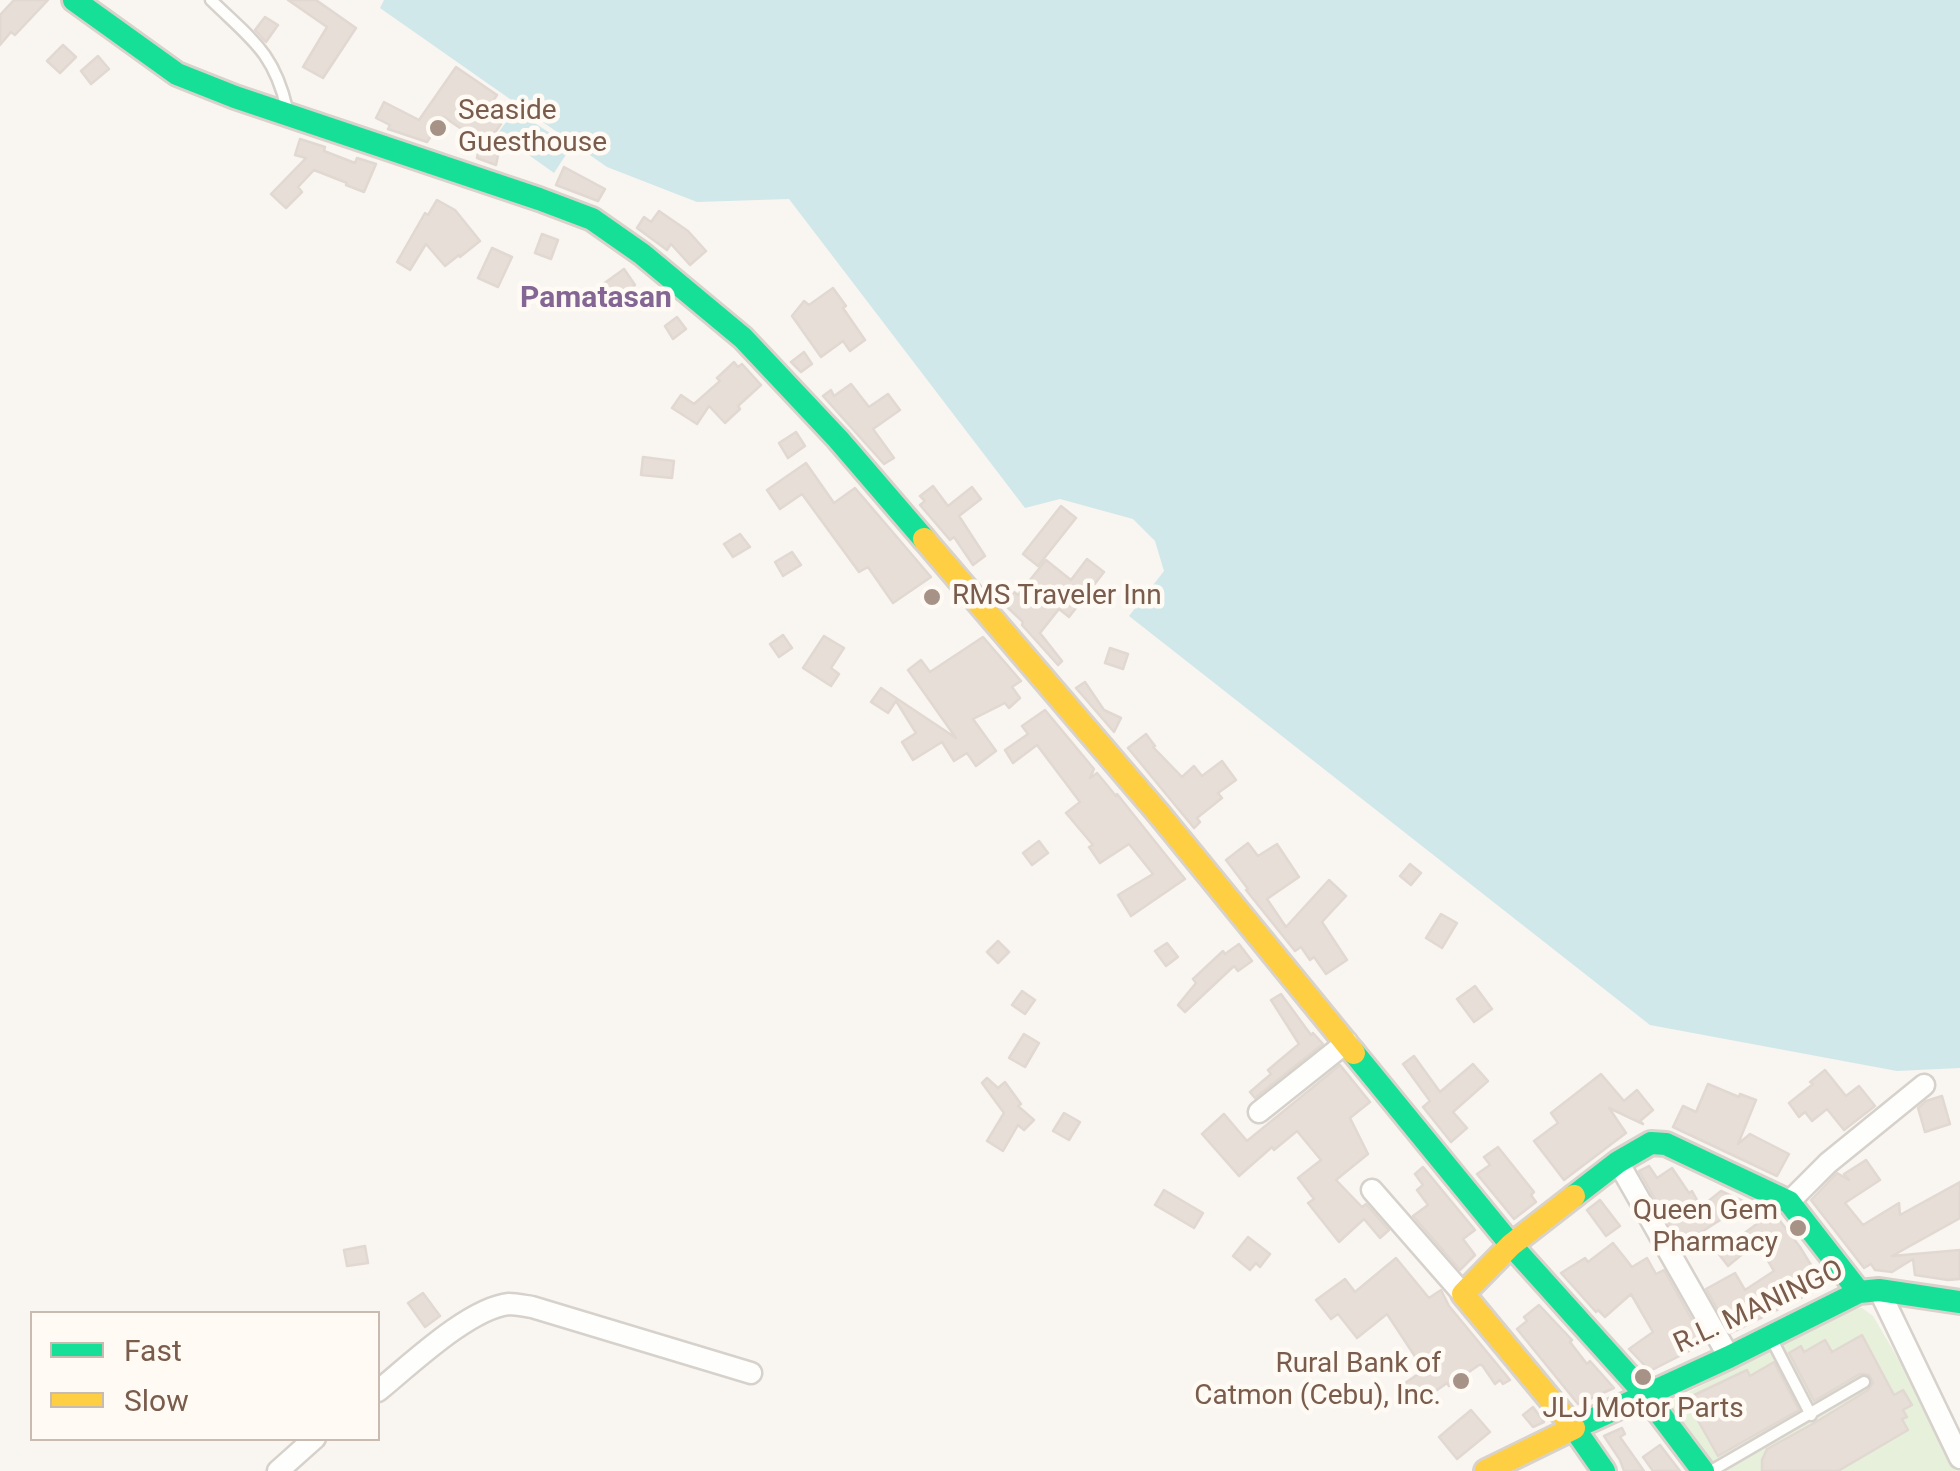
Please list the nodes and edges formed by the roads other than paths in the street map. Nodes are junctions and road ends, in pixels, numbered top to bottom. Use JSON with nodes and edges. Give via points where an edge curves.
{"nodes":[{"id":1,"x":74,"y":0,"type":"edge"},
{"id":2,"x":211,"y":0,"type":"edge"},
{"id":3,"x":288,"y":115,"type":"junction"},
{"id":4,"x":1347,"y":1042,"type":"junction"},
{"id":5,"x":1924,"y":1085,"type":"dead end"},
{"id":6,"x":1260,"y":1112,"type":"dead end"},
{"id":7,"x":1618,"y":1162,"type":"junction"},
{"id":8,"x":1372,"y":1190,"type":"dead end"},
{"id":9,"x":1788,"y":1202,"type":"junction"},
{"id":10,"x":1511,"y":1246,"type":"junction"},
{"id":11,"x":1869,"y":1291,"type":"junction"},
{"id":12,"x":1464,"y":1294,"type":"junction"},
{"id":13,"x":1960,"y":1302,"type":"edge"},
{"id":14,"x":1770,"y":1337,"type":"junction"},
{"id":15,"x":1729,"y":1357,"type":"junction"},
{"id":16,"x":751,"y":1373,"type":"dead end"},
{"id":17,"x":1864,"y":1382,"type":"dead end"},
{"id":18,"x":380,"y":1389,"type":"edge"},
{"id":19,"x":1644,"y":1394,"type":"junction"},
{"id":20,"x":1811,"y":1414,"type":"junction"},
{"id":21,"x":1574,"y":1428,"type":"junction"},
{"id":22,"x":312,"y":1441,"type":"edge"},
{"id":23,"x":1960,"y":1458,"type":"edge"},
{"id":24,"x":278,"y":1471,"type":"edge"},
{"id":25,"x":1486,"y":1471,"type":"edge"},
{"id":26,"x":1604,"y":1471,"type":"edge"},
{"id":27,"x":1707,"y":1471,"type":"edge"}],
"edges":[{"from":1,"to":3,"type":"main road","via":[[177,74]]},
{"from":2,"to":3,"type":"lane","via":[[266,54]]},
{"from":3,"to":4,"type":"main road","via":[[592,219],[743,338],[838,439]]},
{"from":4,"to":6,"type":"street"},
{"from":4,"to":10,"type":"main road"},
{"from":5,"to":9,"type":"street"},
{"from":7,"to":9,"type":"main road","via":[[1651,1143],[1666,1144]]},
{"from":7,"to":10,"type":"main road"},
{"from":7,"to":15,"type":"street"},
{"from":8,"to":12,"type":"street"},
{"from":9,"to":11,"type":"main road"},
{"from":10,"to":12,"type":"main road"},
{"from":10,"to":19,"type":"main road"},
{"from":11,"to":13,"type":"main road","name":"R.L. MANINGO"},
{"from":11,"to":14,"type":"main road","name":"R.L. MANINGO"},
{"from":11,"to":23,"type":"street"},
{"from":12,"to":21,"type":"main road"},
{"from":14,"to":15,"type":"main road","name":"R.L. MANINGO"},
{"from":14,"to":20,"type":"lane"},
{"from":15,"to":19,"type":"main road","name":"R.L. MANINGO"},
{"from":16,"to":18,"type":"street","via":[[508,1304],[450,1333]]},
{"from":17,"to":20,"type":"lane"},
{"from":19,"to":21,"type":"main road","name":"R.L. MANINGO"},
{"from":19,"to":27,"type":"main road"},
{"from":20,"to":27,"type":"lane"},
{"from":21,"to":25,"type":"main road","name":"R.L. MANINGO"},
{"from":21,"to":26,"type":"main road"},
{"from":22,"to":24,"type":"street"}]}
